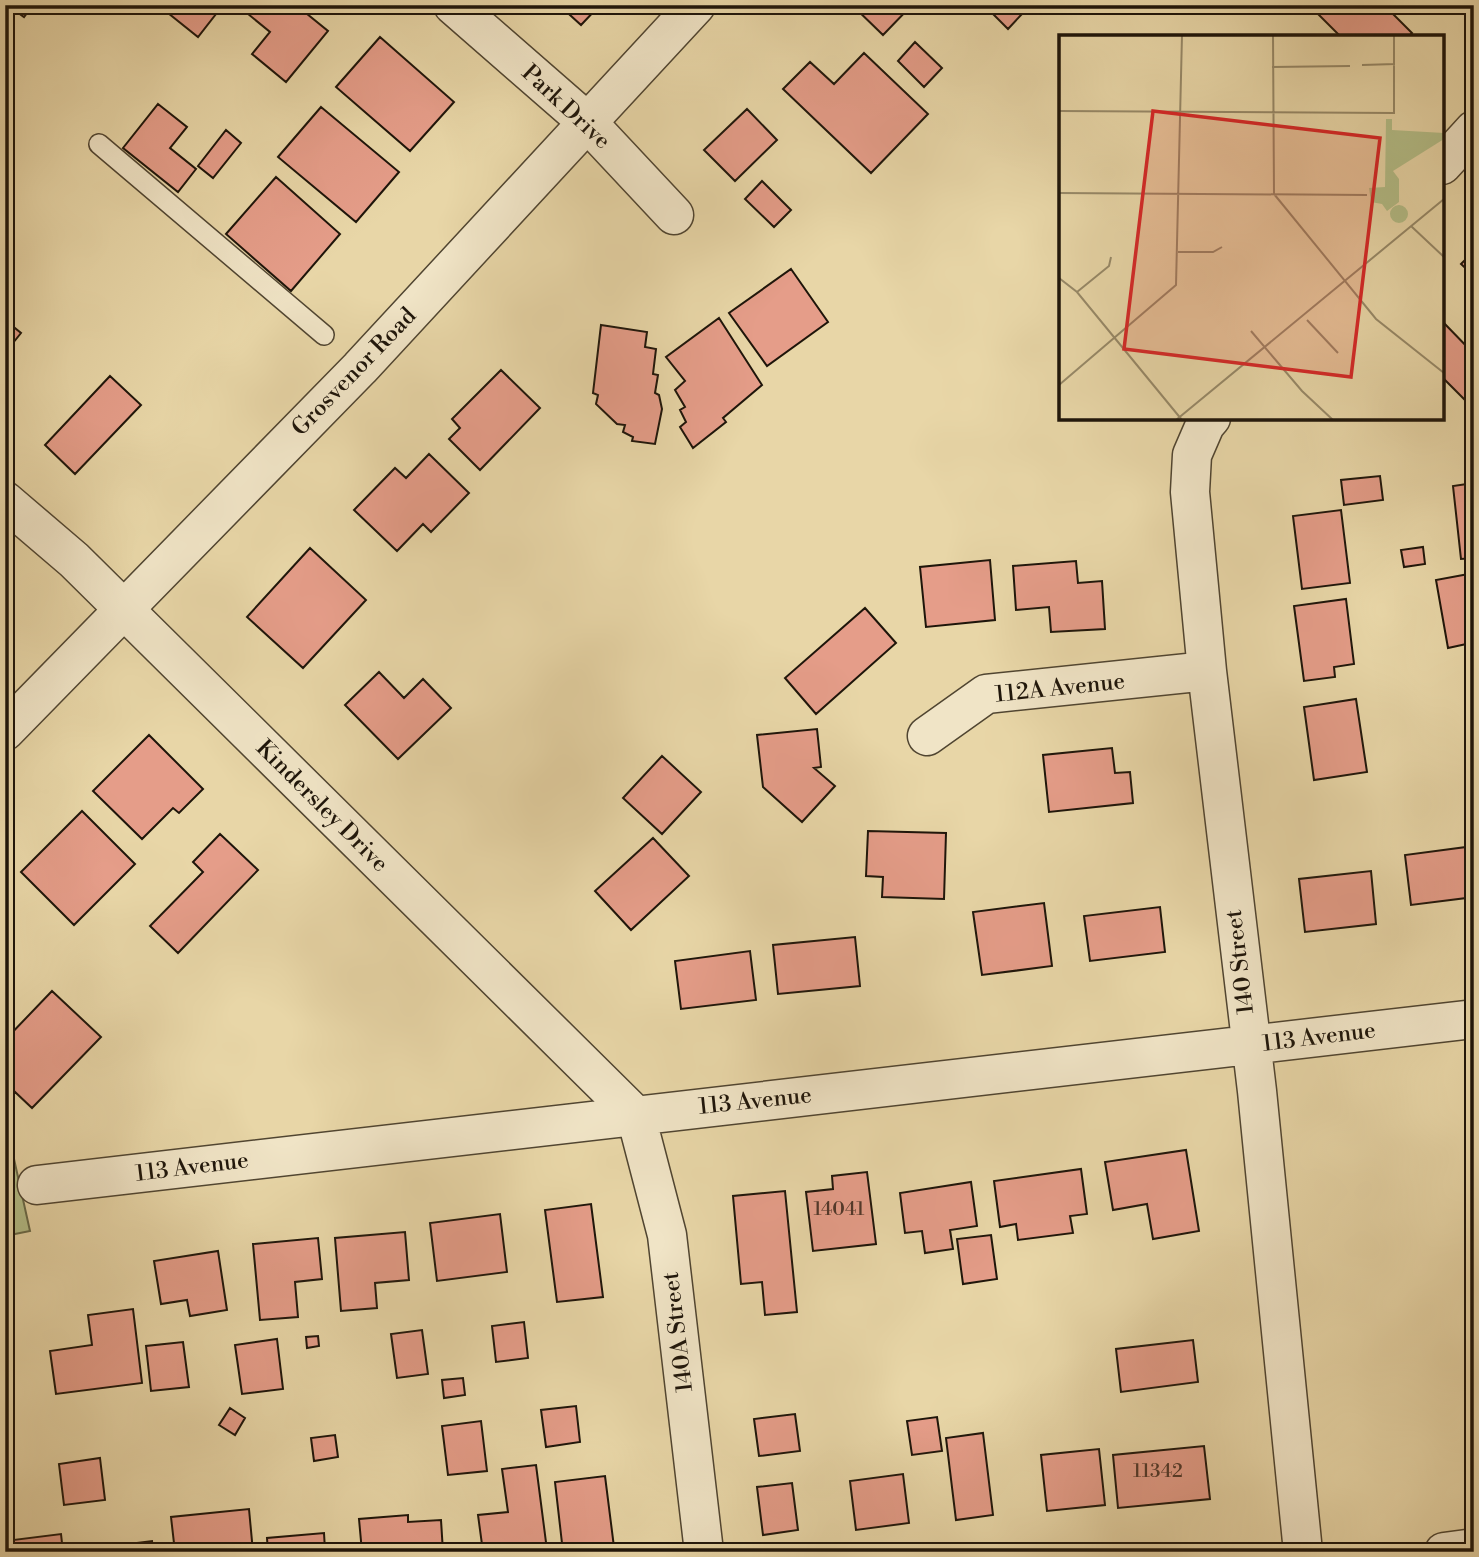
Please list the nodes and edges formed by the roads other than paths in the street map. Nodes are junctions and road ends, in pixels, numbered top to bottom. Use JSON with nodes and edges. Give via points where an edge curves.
{"nodes":[{"id":1,"x":453,"y":5,"type":"edge"},
{"id":2,"x":696,"y":5,"type":"edge"},
{"id":3,"x":586,"y":121,"type":"junction"},
{"id":4,"x":1474,"y":130,"type":"edge"},
{"id":5,"x":99,"y":144,"type":"dead end"},
{"id":6,"x":1444,"y":163,"type":"edge"},
{"id":7,"x":674,"y":215,"type":"dead end"},
{"id":8,"x":324,"y":335,"type":"dead end"},
{"id":9,"x":1209,"y":420,"type":"edge"},
{"id":10,"x":5,"y":501,"type":"edge"},
{"id":11,"x":123,"y":610,"type":"junction"},
{"id":12,"x":1207,"y":671,"type":"junction"},
{"id":13,"x":5,"y":731,"type":"edge"},
{"id":14,"x":927,"y":736,"type":"dead end"},
{"id":15,"x":1474,"y":1019,"type":"edge"},
{"id":16,"x":1251,"y":1045,"type":"junction"},
{"id":17,"x":636,"y":1116,"type":"junction"},
{"id":18,"x":37,"y":1185,"type":"dead end"},
{"id":19,"x":1474,"y":1548,"type":"edge"},
{"id":20,"x":704,"y":1552,"type":"edge"},
{"id":21,"x":1303,"y":1552,"type":"edge"},
{"id":22,"x":1444,"y":1552,"type":"edge"}],
"edges":[{"from":1,"to":3,"type":"street","name":"Park Drive"},
{"from":2,"to":3,"type":"street","name":"Grosvenor Road"},
{"from":3,"to":7,"type":"street","name":"Park Drive"},
{"from":3,"to":11,"type":"street","name":"Grosvenor Road","via":[[360,368]]},
{"from":4,"to":6,"type":"street"},
{"from":5,"to":8,"type":"lane"},
{"from":9,"to":12,"type":"street","name":"140 Street","via":[[1192,455],[1191,492]]},
{"from":10,"to":11,"type":"street","name":"Kindersley Drive"},
{"from":11,"to":13,"type":"street","name":"Grosvenor Road"},
{"from":11,"to":17,"type":"street","name":"Kindersley Drive"},
{"from":12,"to":14,"type":"street","name":"112A Avenue","via":[[986,694]]},
{"from":12,"to":16,"type":"street","name":"140 Street"},
{"from":15,"to":16,"type":"street","name":"113 Avenue"},
{"from":16,"to":17,"type":"street","name":"113 Avenue"},
{"from":16,"to":21,"type":"street","name":"140 Street"},
{"from":17,"to":18,"type":"street","name":"113 Avenue"},
{"from":17,"to":20,"type":"street","name":"140A Street","via":[[667,1235]]},
{"from":19,"to":22,"type":"street"}]}
